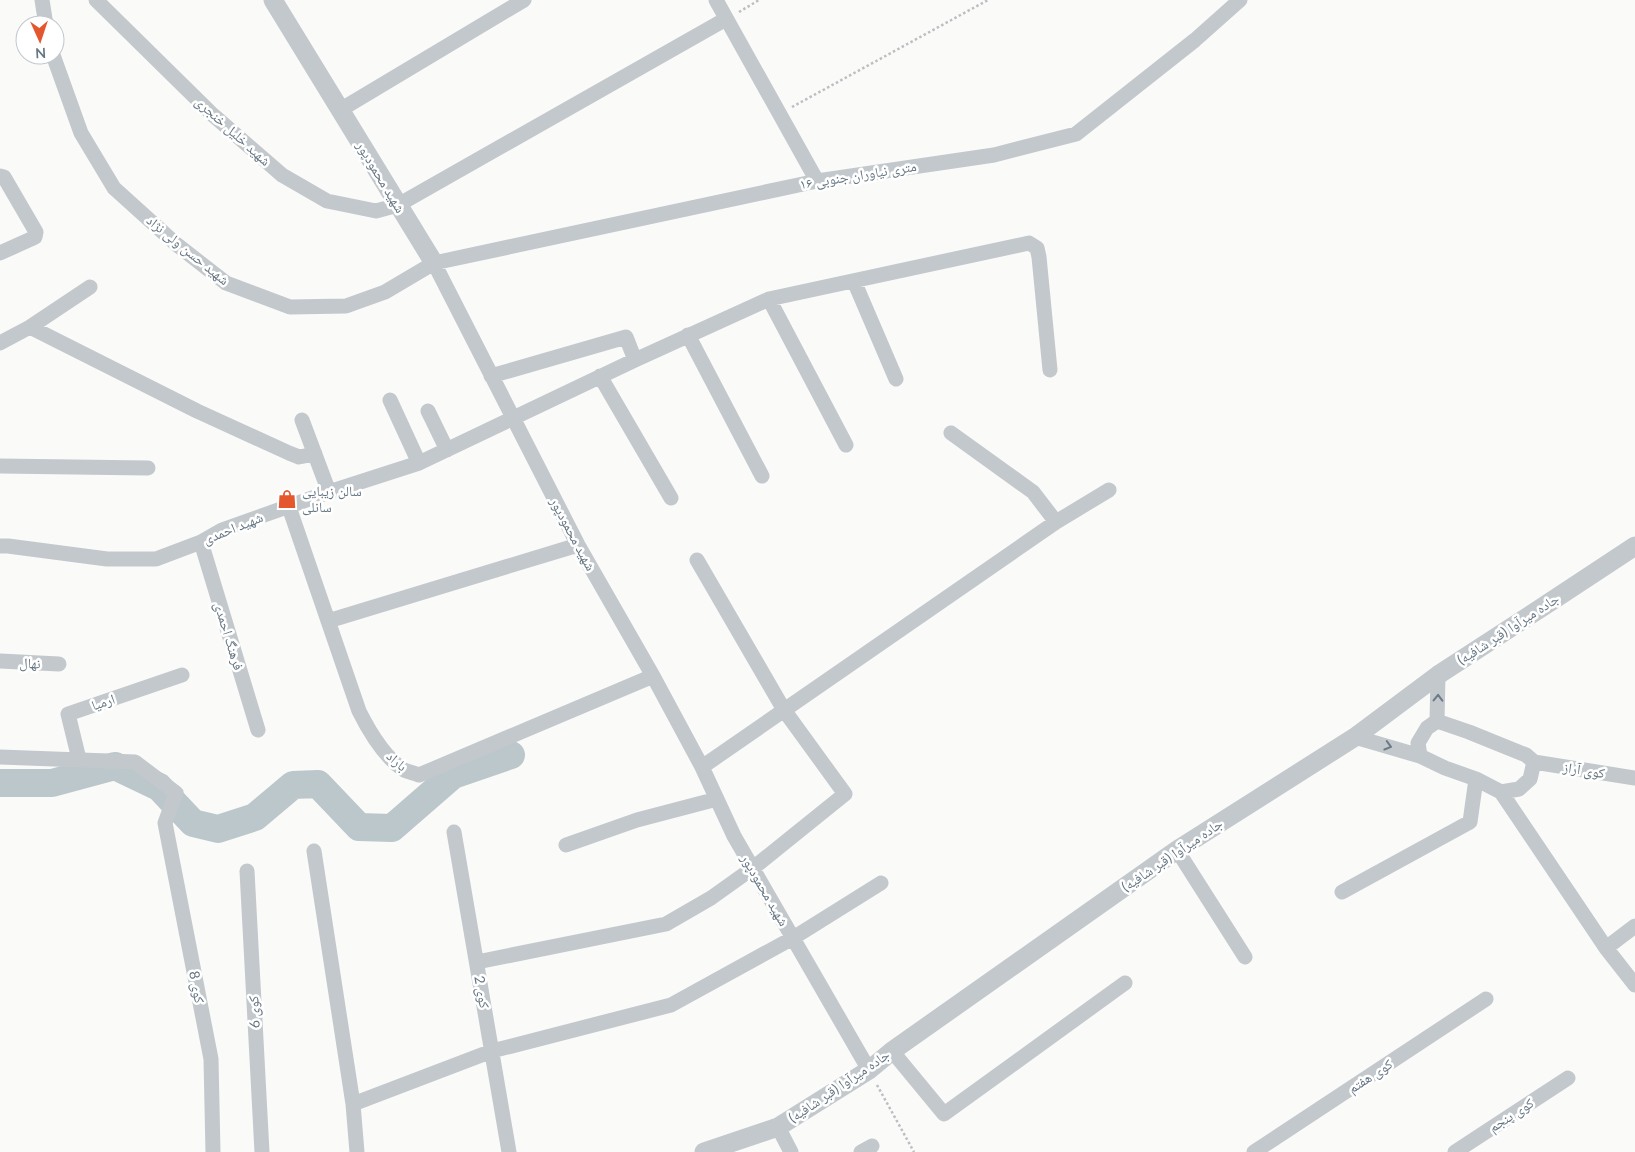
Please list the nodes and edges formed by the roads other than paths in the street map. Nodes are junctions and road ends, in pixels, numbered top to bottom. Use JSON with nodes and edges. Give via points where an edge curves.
{"nodes":[{"id":1,"x":42,"y":0,"type":"edge"},
{"id":2,"x":96,"y":0,"type":"edge"},
{"id":3,"x":524,"y":0,"type":"edge"},
{"id":4,"x":716,"y":0,"type":"edge"},
{"id":5,"x":1240,"y":0,"type":"edge"},
{"id":6,"x":280,"y":3,"type":"edge"},
{"id":7,"x":44,"y":15,"type":"edge"},
{"id":8,"x":726,"y":19,"type":"junction"},
{"id":9,"x":57,"y":65,"type":"edge"},
{"id":10,"x":340,"y":110,"type":"junction"},
{"id":11,"x":0,"y":176,"type":"edge"},
{"id":12,"x":817,"y":181,"type":"junction"},
{"id":13,"x":398,"y":204,"type":"junction"},
{"id":14,"x":0,"y":253,"type":"edge"},
{"id":15,"x":434,"y":263,"type":"junction"},
{"id":16,"x":854,"y":281,"type":"junction"},
{"id":17,"x":90,"y":287,"type":"dead end"},
{"id":18,"x":769,"y":299,"type":"junction"},
{"id":19,"x":30,"y":327,"type":"junction"},
{"id":20,"x":688,"y":335,"type":"junction"},
{"id":21,"x":0,"y":343,"type":"edge"},
{"id":22,"x":634,"y":360,"type":"junction"},
{"id":23,"x":1050,"y":370,"type":"dead end"},
{"id":24,"x":491,"y":376,"type":"junction"},
{"id":25,"x":600,"y":376,"type":"junction"},
{"id":26,"x":896,"y":379,"type":"dead end"},
{"id":27,"x":390,"y":400,"type":"dead end"},
{"id":28,"x":428,"y":411,"type":"dead end"},
{"id":29,"x":512,"y":418,"type":"junction"},
{"id":30,"x":302,"y":420,"type":"dead end"},
{"id":31,"x":950,"y":433,"type":"dead end"},
{"id":32,"x":846,"y":445,"type":"dead end"},
{"id":33,"x":447,"y":450,"type":"junction"},
{"id":34,"x":315,"y":454,"type":"junction"},
{"id":35,"x":419,"y":463,"type":"junction"},
{"id":36,"x":0,"y":466,"type":"edge"},
{"id":37,"x":148,"y":468,"type":"dead end"},
{"id":38,"x":762,"y":476,"type":"dead end"},
{"id":39,"x":1109,"y":490,"type":"dead end"},
{"id":40,"x":329,"y":492,"type":"junction"},
{"id":41,"x":671,"y":498,"type":"dead end"},
{"id":42,"x":289,"y":507,"type":"junction"},
{"id":43,"x":1056,"y":522,"type":"junction"},
{"id":44,"x":201,"y":542,"type":"junction"},
{"id":45,"x":578,"y":545,"type":"junction"},
{"id":46,"x":0,"y":546,"type":"edge"},
{"id":47,"x":1635,"y":546,"type":"edge"},
{"id":48,"x":697,"y":560,"type":"dead end"},
{"id":49,"x":328,"y":621,"type":"junction"},
{"id":50,"x":0,"y":661,"type":"edge"},
{"id":51,"x":59,"y":664,"type":"dead end"},
{"id":52,"x":182,"y":675,"type":"dead end"},
{"id":53,"x":1438,"y":675,"type":"junction"},
{"id":54,"x":653,"y":676,"type":"junction"},
{"id":55,"x":784,"y":710,"type":"junction"},
{"id":56,"x":1437,"y":721,"type":"junction"},
{"id":57,"x":258,"y":730,"type":"dead end"},
{"id":58,"x":1355,"y":737,"type":"junction"},
{"id":59,"x":1420,"y":756,"type":"junction"},
{"id":60,"x":0,"y":757,"type":"edge"},
{"id":61,"x":79,"y":760,"type":"junction"},
{"id":62,"x":1534,"y":762,"type":"junction"},
{"id":63,"x":702,"y":767,"type":"junction"},
{"id":64,"x":1635,"y":778,"type":"edge"},
{"id":65,"x":1476,"y":779,"type":"junction"},
{"id":66,"x":1501,"y":792,"type":"junction"},
{"id":67,"x":717,"y":799,"type":"junction"},
{"id":68,"x":454,"y":832,"type":"dead end"},
{"id":69,"x":566,"y":845,"type":"dead end"},
{"id":70,"x":1177,"y":850,"type":"junction"},
{"id":71,"x":314,"y":851,"type":"dead end"},
{"id":72,"x":753,"y":868,"type":"junction"},
{"id":73,"x":247,"y":871,"type":"dead end"},
{"id":74,"x":881,"y":883,"type":"dead end"},
{"id":75,"x":1342,"y":892,"type":"dead end"},
{"id":76,"x":1635,"y":926,"type":"edge"},
{"id":77,"x":793,"y":938,"type":"junction"},
{"id":78,"x":1606,"y":948,"type":"junction"},
{"id":79,"x":1245,"y":957,"type":"dead end"},
{"id":80,"x":476,"y":962,"type":"junction"},
{"id":81,"x":1125,"y":983,"type":"dead end"},
{"id":82,"x":1635,"y":984,"type":"edge"},
{"id":83,"x":1486,"y":999,"type":"dead end"},
{"id":84,"x":492,"y":1051,"type":"junction"},
{"id":85,"x":892,"y":1051,"type":"junction"},
{"id":86,"x":869,"y":1070,"type":"junction"},
{"id":87,"x":1568,"y":1078,"type":"dead end"},
{"id":88,"x":354,"y":1104,"type":"junction"},
{"id":89,"x":778,"y":1126,"type":"junction"},
{"id":90,"x":214,"y":1152,"type":"edge"},
{"id":91,"x":262,"y":1152,"type":"edge"},
{"id":92,"x":357,"y":1152,"type":"edge"},
{"id":93,"x":509,"y":1152,"type":"edge"},
{"id":94,"x":704,"y":1152,"type":"edge"},
{"id":95,"x":791,"y":1152,"type":"edge"},
{"id":96,"x":1254,"y":1152,"type":"edge"},
{"id":97,"x":1455,"y":1152,"type":"edge"}],
"edges":[{"from":1,"to":7,"type":"street"},
{"from":2,"to":13,"type":"street","name":"شهید خلیل خنجری","via":[[213,115],[282,175],[326,201],[376,211]]},
{"from":3,"to":10,"type":"street"},
{"from":4,"to":8,"type":"street"},
{"from":5,"to":12,"type":"street","name":"۱۶ متری نیاوران جنوبی","via":[[1195,40],[1076,134],[994,155]]},
{"from":6,"to":10,"type":"street","name":"شهید محمودپور"},
{"from":8,"to":12,"type":"street"},
{"from":8,"to":13,"type":"street","name":"شهید خلیل خنجری"},
{"from":9,"to":15,"type":"street","name":"شهید حسن ولی نژاد","via":[[81,133],[114,188],[176,244],[226,283],[290,307],[346,306],[385,292]]},
{"from":10,"to":13,"type":"street","name":"شهید محمودپور"},
{"from":11,"to":14,"type":"street","via":[[4,177],[36,232],[35,237]]},
{"from":12,"to":15,"type":"street","name":"۱۶ متری نیاوران جنوبی"},
{"from":13,"to":15,"type":"street","name":"شهید محمودپور"},
{"from":15,"to":24,"type":"street","name":"شهید محمودپور"},
{"from":16,"to":18,"type":"street","name":"شهید احمدی"},
{"from":16,"to":23,"type":"street","name":"شهید احمدی","via":[[1029,243],[1036,248],[1039,257]]},
{"from":16,"to":26,"type":"street"},
{"from":17,"to":19,"type":"street"},
{"from":18,"to":20,"type":"street","name":"شهید احمدی"},
{"from":18,"to":32,"type":"street"},
{"from":19,"to":21,"type":"street"},
{"from":19,"to":34,"type":"street","via":[[289,453],[299,457]]},
{"from":20,"to":22,"type":"street","name":"شهید احمدی"},
{"from":20,"to":38,"type":"street"},
{"from":22,"to":24,"type":"street","via":[[626,337]]},
{"from":22,"to":25,"type":"street","name":"شهید احمدی"},
{"from":24,"to":29,"type":"street","name":"شهید محمودپور"},
{"from":25,"to":29,"type":"street","name":"شهید احمدی"},
{"from":25,"to":41,"type":"street"},
{"from":27,"to":35,"type":"street"},
{"from":28,"to":33,"type":"street"},
{"from":29,"to":33,"type":"street","name":"شهید احمدی"},
{"from":29,"to":45,"type":"street","name":"شهید محمودپور"},
{"from":30,"to":34,"type":"street"},
{"from":31,"to":43,"type":"street","via":[[1033,492]]},
{"from":33,"to":35,"type":"street","name":"شهید احمدی"},
{"from":34,"to":40,"type":"street"},
{"from":35,"to":40,"type":"street","name":"شهید احمدی"},
{"from":36,"to":37,"type":"street"},
{"from":39,"to":43,"type":"street"},
{"from":40,"to":42,"type":"street","name":"شهید احمدی"},
{"from":42,"to":44,"type":"street","name":"شهید احمدی","via":[[222,530]]},
{"from":42,"to":49,"type":"street","name":"باراد"},
{"from":43,"to":55,"type":"street"},
{"from":44,"to":46,"type":"street","name":"شهید احمدی","via":[[156,558],[107,559]]},
{"from":44,"to":57,"type":"street","name":"فرهنگ احمدی"},
{"from":45,"to":49,"type":"street"},
{"from":45,"to":54,"type":"street","name":"شهید محمودپور"},
{"from":47,"to":53,"type":"street","name":"جاده میرآوا (قبر شافیه)"},
{"from":48,"to":55,"type":"street"},
{"from":49,"to":54,"type":"street","name":"باراد","via":[[358,710],[372,736],[401,767],[419,775]]},
{"from":50,"to":51,"type":"street","name":"نهال"},
{"from":52,"to":61,"type":"street","name":"ارمیا","via":[[68,714]]},
{"from":56,"to":53,"type":"street","one_way":true},
{"from":53,"to":58,"type":"street","name":"جاده میرآوا (قبر شافیه)"},
{"from":54,"to":63,"type":"street","name":"شهید محمودپور"},
{"from":55,"to":63,"type":"street"},
{"from":55,"to":72,"type":"street","via":[[845,794]]},
{"from":56,"to":59,"type":"street","via":[[1427,728],[1418,743]]},
{"from":56,"to":62,"type":"street","via":[[1519,752]]},
{"from":58,"to":59,"type":"street","one_way":true},
{"from":58,"to":70,"type":"street","name":"جاده میرآوا (قبر شافیه)"},
{"from":59,"to":65,"type":"street"},
{"from":60,"to":61,"type":"street"},
{"from":61,"to":90,"type":"street","name":"کوی 8","via":[[135,762],[176,793],[164,824],[211,1059]]},
{"from":62,"to":64,"type":"street","name":"کوی آراز"},
{"from":62,"to":66,"type":"street","via":[[1530,779],[1519,789]]},
{"from":63,"to":67,"type":"street","name":"شهید محمودپور"},
{"from":65,"to":66,"type":"street"},
{"from":65,"to":75,"type":"street","via":[[1470,822]]},
{"from":66,"to":78,"type":"street"},
{"from":67,"to":69,"type":"street","via":[[637,820]]},
{"from":67,"to":72,"type":"street","name":"شهید محمودپور"},
{"from":68,"to":80,"type":"street","name":"کوی 2"},
{"from":70,"to":79,"type":"street"},
{"from":70,"to":85,"type":"street","name":"جاده میرآوا (قبر شافیه)"},
{"from":71,"to":88,"type":"street"},
{"from":72,"to":77,"type":"street","name":"شهید محمودپور"},
{"from":72,"to":80,"type":"street","via":[[666,924]]},
{"from":73,"to":91,"type":"street","name":"کوی 6"},
{"from":74,"to":77,"type":"street"},
{"from":76,"to":78,"type":"street"},
{"from":77,"to":84,"type":"street","via":[[671,1005]]},
{"from":77,"to":86,"type":"street","name":"شهید محمودپور"},
{"from":78,"to":82,"type":"street"},
{"from":80,"to":84,"type":"street","name":"کوی 2"},
{"from":81,"to":85,"type":"street","via":[[944,1114]]},
{"from":83,"to":96,"type":"street","name":"کوی هفتم"},
{"from":84,"to":88,"type":"street"},
{"from":84,"to":93,"type":"street","name":"کوی 2"},
{"from":85,"to":86,"type":"street","name":"جاده میرآوا (قبر شافیه)"},
{"from":86,"to":89,"type":"street","name":"جاده میرآوا (قبر شافیه)"},
{"from":87,"to":97,"type":"street","name":"کوی پنجم"},
{"from":88,"to":92,"type":"street"},
{"from":89,"to":94,"type":"street","name":"جاده میرآوا (قبر شافیه)"},
{"from":89,"to":95,"type":"street"}]}
